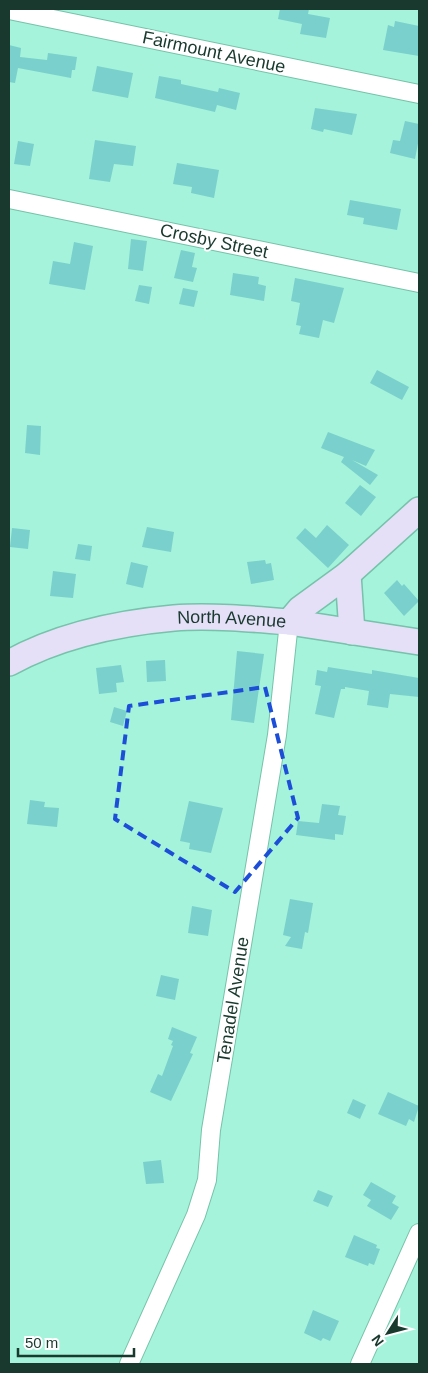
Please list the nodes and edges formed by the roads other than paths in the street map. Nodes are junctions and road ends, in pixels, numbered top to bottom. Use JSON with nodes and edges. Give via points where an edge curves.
{"nodes":[{"id":1,"x":9,"y":10,"type":"edge"},
{"id":2,"x":419,"y":94,"type":"edge"},
{"id":3,"x":9,"y":199,"type":"edge"},
{"id":4,"x":419,"y":283,"type":"edge"},
{"id":5,"x":419,"y":510,"type":"edge"},
{"id":6,"x":348,"y":574,"type":"junction"},
{"id":7,"x":289,"y":622,"type":"junction"},
{"id":8,"x":352,"y":632,"type":"junction"},
{"id":9,"x":419,"y":642,"type":"edge"},
{"id":10,"x":9,"y":663,"type":"edge"},
{"id":11,"x":419,"y":1233,"type":"edge"},
{"id":12,"x":129,"y":1364,"type":"edge"},
{"id":13,"x":360,"y":1364,"type":"edge"}],
"edges":[{"from":1,"to":2,"type":"street","name":"Fairmount Avenue"},
{"from":3,"to":4,"type":"street","name":"Crosby Street"},
{"from":5,"to":6,"type":"main road","name":"North Avenue"},
{"from":6,"to":7,"type":"main road","name":"North Avenue","via":[[300,609]]},
{"from":6,"to":8,"type":"main road"},
{"from":7,"to":8,"type":"main road"},
{"from":7,"to":10,"type":"main road","name":"North Avenue","via":[[175,618],[93,632],[31,651]]},
{"from":7,"to":12,"type":"street","name":"Tenadel Avenue","via":[[277,735],[211,1130],[207,1180],[196,1215]]},
{"from":8,"to":9,"type":"main road"},
{"from":11,"to":13,"type":"street"}]}
